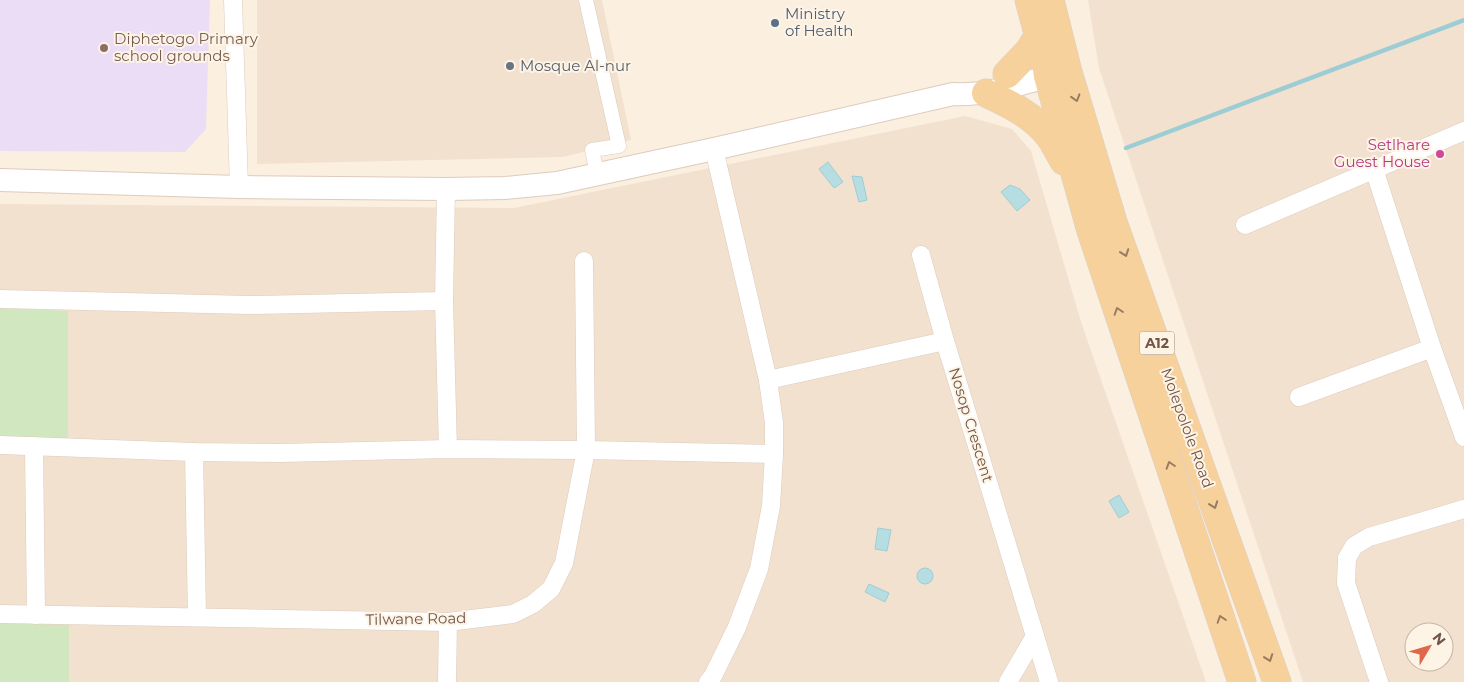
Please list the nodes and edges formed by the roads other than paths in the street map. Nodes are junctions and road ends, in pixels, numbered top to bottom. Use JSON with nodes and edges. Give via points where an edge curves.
{"nodes":[{"id":1,"x":233,"y":0,"type":"edge"},
{"id":2,"x":586,"y":0,"type":"edge"},
{"id":3,"x":1029,"y":0,"type":"edge"},
{"id":4,"x":1050,"y":0,"type":"edge"},
{"id":5,"x":1039,"y":35,"type":"junction"},
{"id":6,"x":1057,"y":68,"type":"junction"},
{"id":7,"x":1007,"y":74,"type":"junction"},
{"id":8,"x":986,"y":93,"type":"junction"},
{"id":9,"x":953,"y":94,"type":"junction"},
{"id":10,"x":1464,"y":131,"type":"edge"},
{"id":11,"x":714,"y":150,"type":"junction"},
{"id":12,"x":1374,"y":169,"type":"junction"},
{"id":13,"x":597,"y":174,"type":"junction"},
{"id":14,"x":0,"y":180,"type":"edge"},
{"id":15,"x":1077,"y":184,"type":"junction"},
{"id":16,"x":239,"y":186,"type":"junction"},
{"id":17,"x":446,"y":189,"type":"junction"},
{"id":18,"x":1245,"y":225,"type":"dead end"},
{"id":19,"x":921,"y":255,"type":"dead end"},
{"id":20,"x":584,"y":261,"type":"dead end"},
{"id":21,"x":0,"y":299,"type":"edge"},
{"id":22,"x":444,"y":301,"type":"junction"},
{"id":23,"x":945,"y":341,"type":"junction"},
{"id":24,"x":1432,"y":348,"type":"junction"},
{"id":25,"x":768,"y":380,"type":"junction"},
{"id":26,"x":1299,"y":397,"type":"dead end"},
{"id":27,"x":1464,"y":437,"type":"edge"},
{"id":28,"x":0,"y":444,"type":"edge"},
{"id":29,"x":34,"y":446,"type":"junction"},
{"id":30,"x":448,"y":449,"type":"junction"},
{"id":31,"x":586,"y":450,"type":"junction"},
{"id":32,"x":194,"y":452,"type":"junction"},
{"id":33,"x":774,"y":454,"type":"junction"},
{"id":34,"x":1464,"y":509,"type":"edge"},
{"id":35,"x":0,"y":614,"type":"edge"},
{"id":36,"x":36,"y":614,"type":"junction"},
{"id":37,"x":197,"y":617,"type":"junction"},
{"id":38,"x":448,"y":622,"type":"junction"},
{"id":39,"x":1035,"y":636,"type":"junction"},
{"id":40,"x":446,"y":682,"type":"edge"},
{"id":41,"x":708,"y":682,"type":"edge"},
{"id":42,"x":1008,"y":682,"type":"edge"},
{"id":43,"x":1049,"y":682,"type":"edge"},
{"id":44,"x":1242,"y":682,"type":"edge"},
{"id":45,"x":1277,"y":682,"type":"edge"},
{"id":46,"x":1379,"y":682,"type":"edge"}],
"edges":[{"from":1,"to":16,"type":"street"},
{"from":2,"to":13,"type":"street","via":[[619,146],[592,150]]},
{"from":3,"to":5,"type":"main road","name":"Molepolole Road","number":"A12"},
{"from":4,"to":6,"type":"main road","name":"Molepolole Road","number":"A12"},
{"from":5,"to":6,"type":"main road","name":"Molepolole Road","number":"A12"},
{"from":5,"to":7,"type":"main road"},
{"from":6,"to":7,"type":"street"},
{"from":6,"to":8,"type":"street"},
{"from":6,"to":15,"type":"main road","name":"Molepolole Road","number":"A12"},
{"from":6,"to":45,"type":"main road","name":"Molepolole Road","number":"A12","one_way":true},
{"from":7,"to":9,"type":"street","via":[[965,85]]},
{"from":8,"to":9,"type":"street"},
{"from":8,"to":15,"type":"main road","via":[[1031,118],[1050,137]]},
{"from":9,"to":11,"type":"street"},
{"from":10,"to":12,"type":"street"},
{"from":11,"to":13,"type":"street"},
{"from":11,"to":25,"type":"street"},
{"from":12,"to":18,"type":"street"},
{"from":12,"to":24,"type":"street"},
{"from":13,"to":17,"type":"street","via":[[557,183]]},
{"from":14,"to":16,"type":"street"},
{"from":44,"to":15,"type":"main road","name":"Molepolole Road","number":"A12","one_way":true},
{"from":16,"to":17,"type":"street"},
{"from":17,"to":22,"type":"street"},
{"from":19,"to":23,"type":"street","name":"Nosop Crescent"},
{"from":20,"to":31,"type":"street","name":"Tilwane Road"},
{"from":21,"to":22,"type":"street","via":[[249,305]]},
{"from":22,"to":30,"type":"street"},
{"from":23,"to":25,"type":"street"},
{"from":23,"to":39,"type":"street","name":"Nosop Crescent"},
{"from":24,"to":26,"type":"street"},
{"from":24,"to":27,"type":"street"},
{"from":25,"to":33,"type":"street","via":[[774,423]]},
{"from":28,"to":29,"type":"street"},
{"from":29,"to":32,"type":"street"},
{"from":29,"to":36,"type":"street"},
{"from":30,"to":31,"type":"street"},
{"from":30,"to":32,"type":"street"},
{"from":31,"to":33,"type":"street"},
{"from":31,"to":38,"type":"street","name":"Tilwane Road","via":[[564,563],[551,589],[533,604],[513,614]]},
{"from":32,"to":37,"type":"street"},
{"from":33,"to":41,"type":"street","via":[[771,506],[760,569],[737,627]]},
{"from":34,"to":46,"type":"street","via":[[1369,537],[1354,546],[1347,558],[1346,583]]},
{"from":35,"to":36,"type":"street","name":"Tilwane Road"},
{"from":36,"to":37,"type":"street","name":"Tilwane Road"},
{"from":37,"to":38,"type":"street","name":"Tilwane Road"},
{"from":38,"to":40,"type":"street"},
{"from":39,"to":42,"type":"street"},
{"from":39,"to":43,"type":"street","name":"Nosop Crescent"}]}
